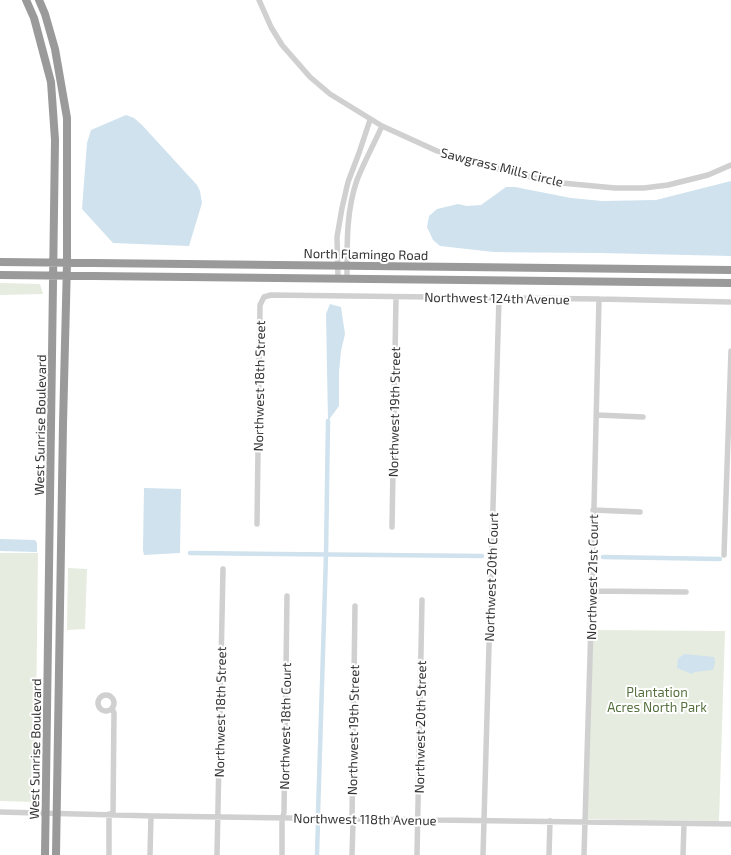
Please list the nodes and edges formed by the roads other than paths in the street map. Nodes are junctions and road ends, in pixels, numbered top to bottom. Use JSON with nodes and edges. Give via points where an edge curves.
{"nodes":[{"id":1,"x":26,"y":0,"type":"edge"},
{"id":2,"x":39,"y":0,"type":"edge"},
{"id":3,"x":259,"y":0,"type":"edge"},
{"id":4,"x":370,"y":120,"type":"junction"},
{"id":5,"x":382,"y":126,"type":"junction"},
{"id":6,"x":731,"y":165,"type":"edge"},
{"id":7,"x":0,"y":262,"type":"edge"},
{"id":8,"x":54,"y":263,"type":"junction"},
{"id":9,"x":67,"y":263,"type":"junction"},
{"id":10,"x":337,"y":266,"type":"junction"},
{"id":11,"x":347,"y":266,"type":"junction"},
{"id":12,"x":731,"y":270,"type":"edge"},
{"id":13,"x":0,"y":275,"type":"edge"},
{"id":14,"x":54,"y":276,"type":"junction"},
{"id":15,"x":67,"y":276,"type":"junction"},
{"id":16,"x":342,"y":278,"type":"junction"},
{"id":17,"x":731,"y":282,"type":"edge"},
{"id":18,"x":264,"y":297,"type":"joint"},
{"id":19,"x":396,"y":297,"type":"junction"},
{"id":20,"x":499,"y":298,"type":"junction"},
{"id":21,"x":599,"y":299,"type":"junction"},
{"id":22,"x":731,"y":302,"type":"edge"},
{"id":23,"x":731,"y":351,"type":"edge"},
{"id":24,"x":597,"y":415,"type":"junction"},
{"id":25,"x":643,"y":417,"type":"dead end"},
{"id":26,"x":593,"y":510,"type":"junction"},
{"id":27,"x":640,"y":512,"type":"dead end"},
{"id":28,"x":257,"y":524,"type":"dead end"},
{"id":29,"x":392,"y":527,"type":"dead end"},
{"id":30,"x":724,"y":555,"type":"dead end"},
{"id":31,"x":223,"y":569,"type":"dead end"},
{"id":32,"x":592,"y":591,"type":"junction"},
{"id":33,"x":686,"y":592,"type":"dead end"},
{"id":34,"x":287,"y":596,"type":"dead end"},
{"id":35,"x":422,"y":600,"type":"dead end"},
{"id":36,"x":355,"y":606,"type":"dead end"},
{"id":37,"x":112,"y":708,"type":"dead end"},
{"id":38,"x":0,"y":812,"type":"edge"},
{"id":39,"x":46,"y":813,"type":"junction"},
{"id":40,"x":56,"y":813,"type":"junction"},
{"id":41,"x":111,"y":814,"type":"junction"},
{"id":42,"x":151,"y":816,"type":"junction"},
{"id":43,"x":218,"y":816,"type":"junction"},
{"id":44,"x":283,"y":817,"type":"junction"},
{"id":45,"x":352,"y":818,"type":"junction"},
{"id":46,"x":418,"y":820,"type":"junction"},
{"id":47,"x":484,"y":820,"type":"junction"},
{"id":48,"x":550,"y":821,"type":"junction"},
{"id":49,"x":585,"y":822,"type":"junction"},
{"id":50,"x":684,"y":824,"type":"junction"},
{"id":51,"x":731,"y":824,"type":"edge"},
{"id":52,"x":45,"y":855,"type":"edge"},
{"id":53,"x":56,"y":855,"type":"edge"},
{"id":54,"x":109,"y":855,"type":"edge"},
{"id":55,"x":150,"y":855,"type":"edge"},
{"id":56,"x":217,"y":855,"type":"edge"},
{"id":57,"x":282,"y":855,"type":"edge"},
{"id":58,"x":352,"y":855,"type":"edge"},
{"id":59,"x":417,"y":855,"type":"edge"},
{"id":60,"x":484,"y":855,"type":"edge"},
{"id":61,"x":549,"y":855,"type":"edge"},
{"id":62,"x":584,"y":855,"type":"edge"},
{"id":63,"x":683,"y":855,"type":"edge"}],
"edges":[{"from":1,"to":8,"type":"highway","name":"West Sunrise Boulevard","via":[[36,25],[51,82],[55,140]]},
{"from":2,"to":9,"type":"highway","name":"West Sunrise Boulevard","via":[[55,48],[66,112]]},
{"from":3,"to":4,"type":"street","name":"Sawgrass Mills Circle","via":[[271,27],[291,56],[310,77],[330,94]]},
{"from":4,"to":5,"type":"street","name":"Sawgrass Mills Circle"},
{"from":4,"to":10,"type":"street","via":[[348,182],[342,208],[337,237]]},
{"from":5,"to":6,"type":"street","name":"Sawgrass Mills Circle","via":[[425,146],[478,164],[567,184],[644,188],[692,180]]},
{"from":5,"to":11,"type":"street","via":[[357,180],[350,207]]},
{"from":7,"to":8,"type":"highway","name":"North Flamingo Road"},
{"from":8,"to":9,"type":"highway","name":"North Flamingo Road"},
{"from":8,"to":14,"type":"highway","name":"West Sunrise Boulevard"},
{"from":9,"to":10,"type":"highway","name":"North Flamingo Road"},
{"from":9,"to":15,"type":"highway","name":"West Sunrise Boulevard"},
{"from":10,"to":11,"type":"highway","name":"North Flamingo Road"},
{"from":10,"to":16,"type":"street"},
{"from":11,"to":12,"type":"highway","name":"North Flamingo Road"},
{"from":11,"to":16,"type":"street"},
{"from":13,"to":14,"type":"highway","name":"North Flamingo Road"},
{"from":14,"to":15,"type":"highway","name":"North Flamingo Road"},
{"from":14,"to":39,"type":"highway","name":"West Sunrise Boulevard"},
{"from":15,"to":16,"type":"highway","name":"North Flamingo Road"},
{"from":15,"to":40,"type":"highway","name":"West Sunrise Boulevard"},
{"from":16,"to":17,"type":"highway","name":"North Flamingo Road"},
{"from":18,"to":19,"type":"street","name":"Northwest 124th Avenue"},
{"from":18,"to":28,"type":"street","name":"Northwest 18th Street","via":[[260,306]]},
{"from":19,"to":20,"type":"street","name":"Northwest 124th Avenue"},
{"from":19,"to":29,"type":"street","name":"Northwest 19th Street"},
{"from":20,"to":21,"type":"street","name":"Northwest 124th Avenue"},
{"from":20,"to":47,"type":"street","name":"Northwest 20th Court"},
{"from":21,"to":22,"type":"street","name":"Northwest 124th Avenue"},
{"from":21,"to":24,"type":"street","name":"Northwest 21st Court"},
{"from":23,"to":30,"type":"street"},
{"from":24,"to":25,"type":"street"},
{"from":24,"to":26,"type":"street","name":"Northwest 21st Court"},
{"from":26,"to":27,"type":"street"},
{"from":26,"to":32,"type":"street","name":"Northwest 21st Court"},
{"from":31,"to":43,"type":"street","name":"Northwest 18th Street"},
{"from":32,"to":33,"type":"street"},
{"from":32,"to":49,"type":"street","name":"Northwest 21st Court"},
{"from":34,"to":44,"type":"street","name":"Northwest 18th Court"},
{"from":35,"to":46,"type":"street","name":"Northwest 20th Street"},
{"from":36,"to":45,"type":"street","name":"Northwest 19th Street"},
{"from":37,"to":41,"type":"street","via":[[114,713]]},
{"from":38,"to":39,"type":"street","name":"Northwest 118th Avenue"},
{"from":39,"to":40,"type":"street","name":"Northwest 118th Avenue"},
{"from":39,"to":52,"type":"highway","name":"West Sunrise Boulevard"},
{"from":40,"to":41,"type":"street","name":"Northwest 118th Avenue"},
{"from":40,"to":53,"type":"highway","name":"West Sunrise Boulevard"},
{"from":41,"to":42,"type":"street","name":"Northwest 118th Avenue"},
{"from":41,"to":54,"type":"street"},
{"from":42,"to":43,"type":"street","name":"Northwest 118th Avenue"},
{"from":42,"to":55,"type":"street"},
{"from":43,"to":44,"type":"street","name":"Northwest 118th Avenue"},
{"from":43,"to":56,"type":"street","name":"Northwest 18th Street"},
{"from":44,"to":45,"type":"street","name":"Northwest 118th Avenue"},
{"from":44,"to":57,"type":"street","name":"Northwest 18th Court"},
{"from":45,"to":46,"type":"street","name":"Northwest 118th Avenue"},
{"from":45,"to":58,"type":"street","name":"Northwest 19th Street"},
{"from":46,"to":47,"type":"street","name":"Northwest 118th Avenue"},
{"from":46,"to":59,"type":"street","name":"Northwest 20th Street"},
{"from":47,"to":48,"type":"street","name":"Northwest 118th Avenue"},
{"from":47,"to":60,"type":"street","name":"Northwest 20th Court"},
{"from":48,"to":49,"type":"street","name":"Northwest 118th Avenue"},
{"from":48,"to":61,"type":"street"},
{"from":49,"to":50,"type":"street","name":"Northwest 118th Avenue"},
{"from":49,"to":62,"type":"street","name":"Northwest 21st Court"},
{"from":50,"to":51,"type":"street","name":"Northwest 118th Avenue"},
{"from":50,"to":63,"type":"street"}]}
